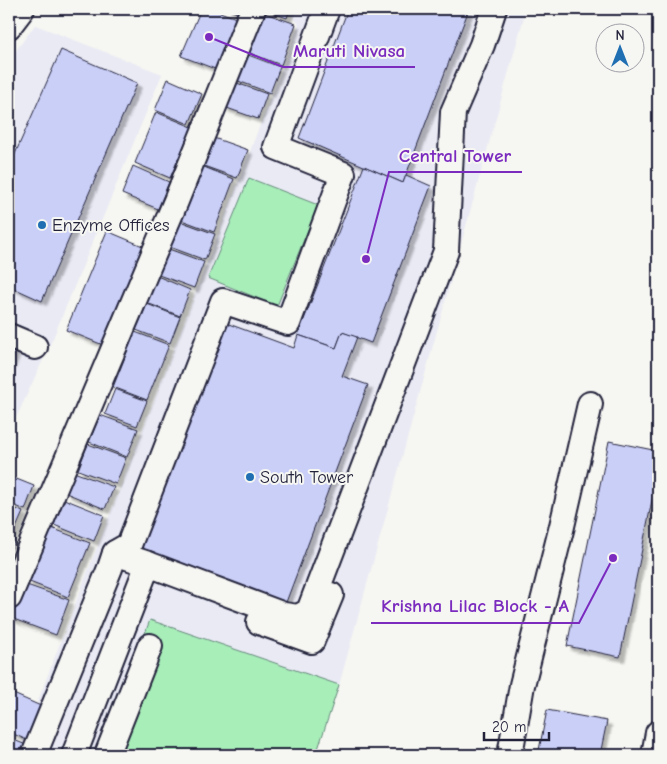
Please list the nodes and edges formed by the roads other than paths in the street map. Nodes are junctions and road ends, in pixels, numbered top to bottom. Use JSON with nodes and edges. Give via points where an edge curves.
{"nodes":[{"id":1,"x":22,"y":9,"type":"edge"},
{"id":2,"x":253,"y":9,"type":"edge"},
{"id":3,"x":327,"y":9,"type":"edge"},
{"id":4,"x":494,"y":9,"type":"edge"},
{"id":5,"x":9,"y":26,"type":"edge"},
{"id":6,"x":9,"y":336,"type":"edge"},
{"id":7,"x":35,"y":347,"type":"dead end"},
{"id":8,"x":590,"y":404,"type":"dead end"},
{"id":9,"x":384,"y":460,"type":"dead end"},
{"id":10,"x":112,"y":561,"type":"junction"},
{"id":11,"x":145,"y":571,"type":"junction"},
{"id":12,"x":9,"y":596,"type":"edge"},
{"id":13,"x":111,"y":598,"type":"dead end"},
{"id":14,"x":150,"y":646,"type":"dead end"},
{"id":15,"x":86,"y":724,"type":"junction"},
{"id":16,"x":658,"y":733,"type":"edge"},
{"id":17,"x":61,"y":751,"type":"edge"},
{"id":18,"x":34,"y":755,"type":"edge"},
{"id":19,"x":107,"y":755,"type":"edge"},
{"id":20,"x":510,"y":755,"type":"edge"},
{"id":21,"x":654,"y":755,"type":"edge"}],
"edges":[{"from":1,"to":5,"type":"street"},
{"from":2,"to":12,"type":"street","via":[[176,201]]},
{"from":3,"to":10,"type":"street","via":[[276,147],[343,174],[288,323],[223,301],[129,545]]},
{"from":4,"to":11,"type":"street","via":[[453,112],[446,252],[309,611],[298,617],[284,615]]},
{"from":6,"to":7,"type":"street"},
{"from":8,"to":20,"type":"street","via":[[522,685]]},
{"from":9,"to":11,"type":"street","via":[[312,641]]},
{"from":10,"to":11,"type":"street"},
{"from":10,"to":18,"type":"street"},
{"from":11,"to":15,"type":"street"},
{"from":13,"to":15,"type":"street","via":[[67,716]]},
{"from":14,"to":19,"type":"street"},
{"from":15,"to":17,"type":"street"},
{"from":16,"to":21,"type":"street"}]}
